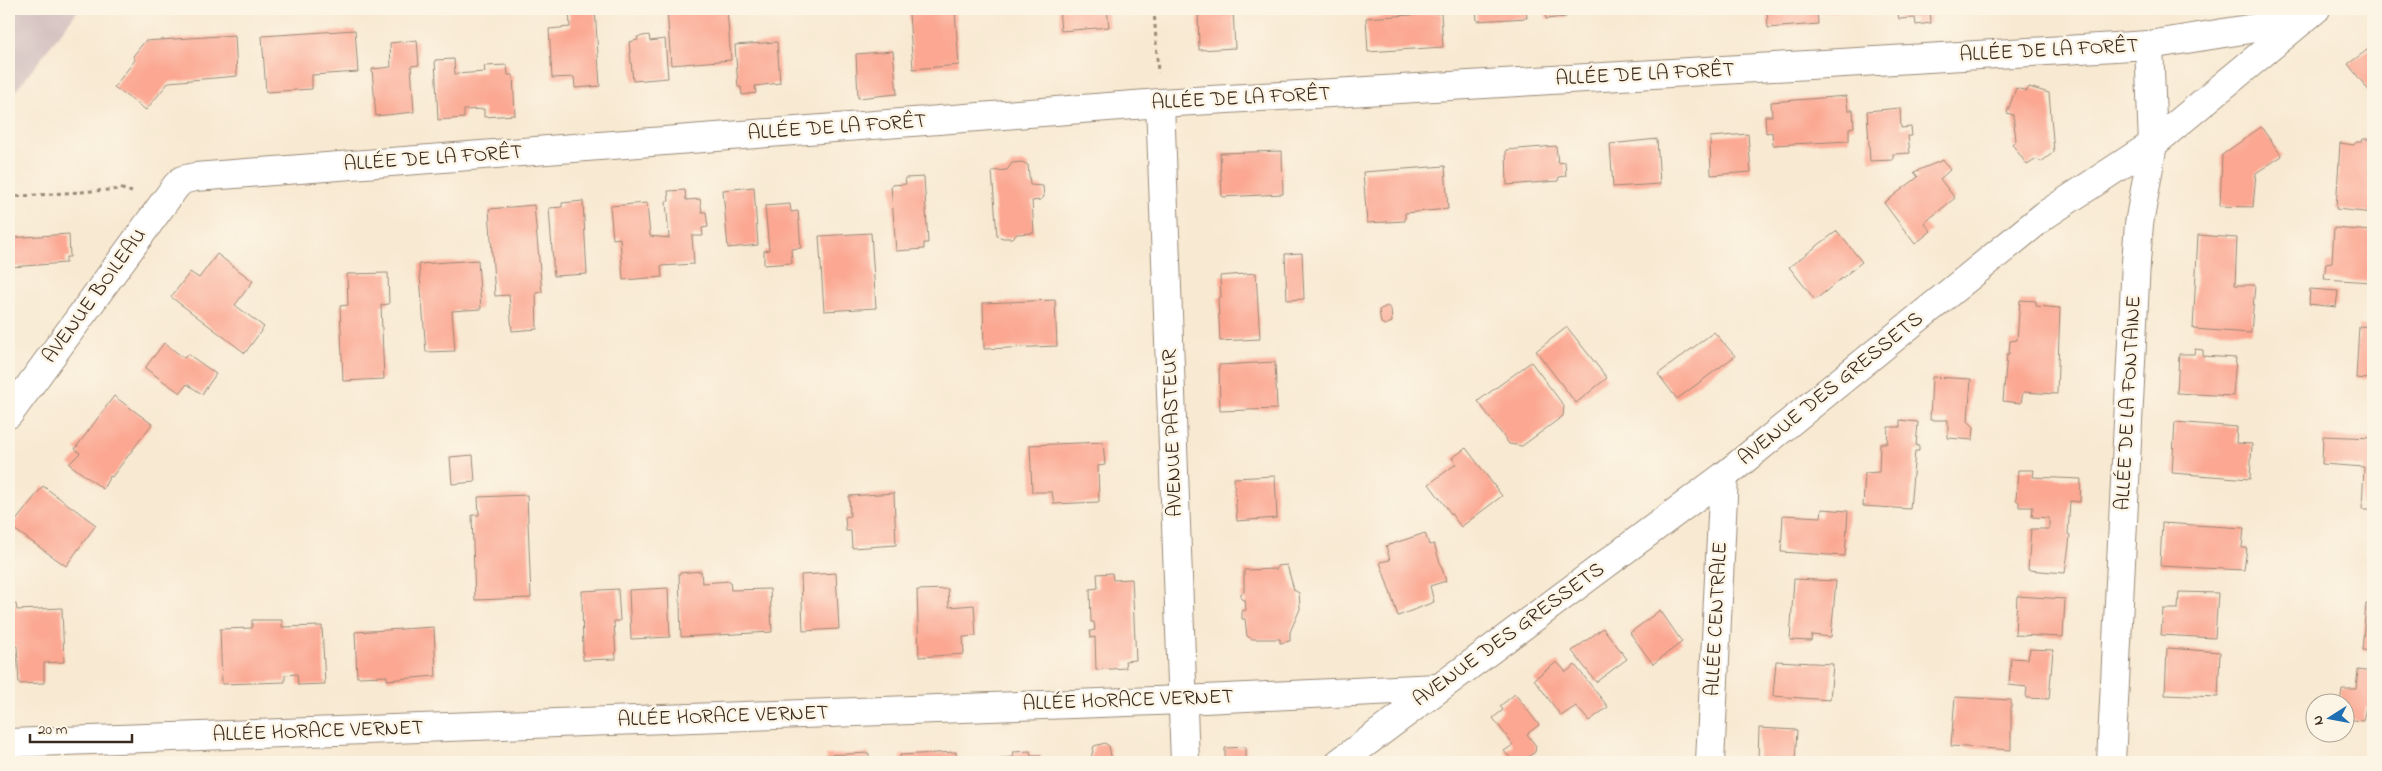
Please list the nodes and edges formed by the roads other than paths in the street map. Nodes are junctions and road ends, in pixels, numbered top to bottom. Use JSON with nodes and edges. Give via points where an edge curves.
{"nodes":[{"id":1,"x":2308,"y":15,"type":"edge"},
{"id":2,"x":2149,"y":45,"type":"junction"},
{"id":3,"x":1160,"y":104,"type":"junction"},
{"id":4,"x":2153,"y":144,"type":"junction"},
{"id":5,"x":182,"y":180,"type":"joint"},
{"id":6,"x":9,"y":414,"type":"edge"},
{"id":7,"x":1724,"y":476,"type":"junction"},
{"id":8,"x":1437,"y":688,"type":"junction"},
{"id":9,"x":1183,"y":700,"type":"junction"},
{"id":10,"x":9,"y":743,"type":"edge"},
{"id":11,"x":1185,"y":762,"type":"edge"},
{"id":12,"x":1340,"y":762,"type":"edge"},
{"id":13,"x":1710,"y":762,"type":"edge"},
{"id":14,"x":2111,"y":762,"type":"edge"}],
"edges":[{"from":1,"to":2,"type":"street","name":"ALLÉE DE LA FORÊT"},
{"from":1,"to":4,"type":"street","name":"AVENUE DES GRESSETS"},
{"from":2,"to":3,"type":"street","name":"ALLÉE DE LA FORÊT"},
{"from":2,"to":4,"type":"street","name":"ALLÉE DE LA FONTAINE"},
{"from":3,"to":5,"type":"street","name":"ALLÉE DE LA FORÊT"},
{"from":3,"to":9,"type":"street","name":"AVENUE PASTEUR"},
{"from":4,"to":7,"type":"street","name":"AVENUE DES GRESSETS","via":[[2045,216]]},
{"from":4,"to":14,"type":"street","name":"ALLÉE DE LA FONTAINE","via":[[2136,262]]},
{"from":5,"to":6,"type":"street","name":"AVENUE BOILEAU"},
{"from":7,"to":8,"type":"street","name":"AVENUE DES GRESSETS"},
{"from":7,"to":13,"type":"street","name":"ALLÉE CENTRALE"},
{"from":8,"to":9,"type":"street","name":"ALLÉE HORACE VERNET"},
{"from":8,"to":12,"type":"street","name":"AVENUE DES GRESSETS"},
{"from":9,"to":10,"type":"street","name":"ALLÉE HORACE VERNET"},
{"from":9,"to":11,"type":"street","name":"AVENUE PASTEUR"}]}
